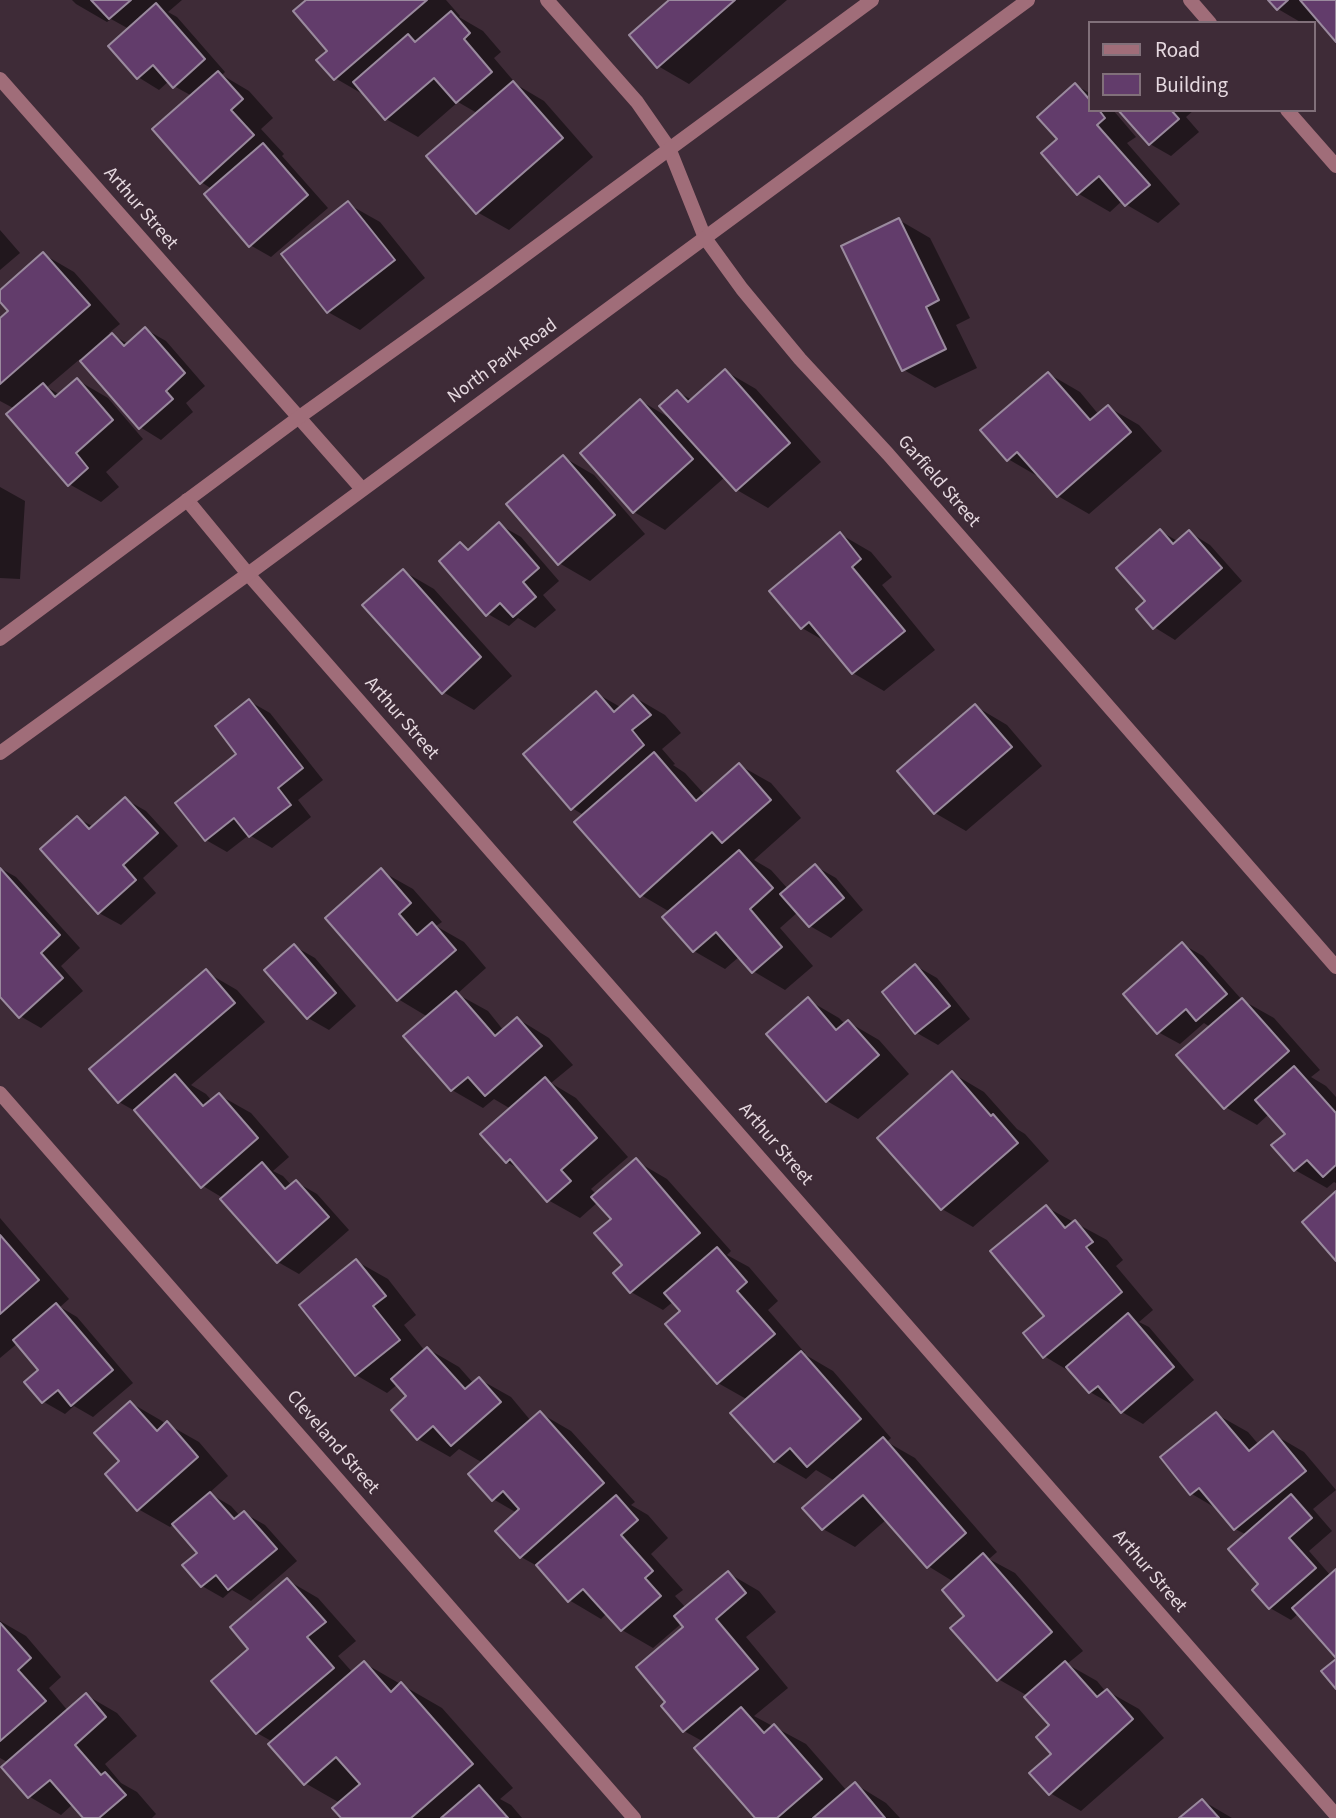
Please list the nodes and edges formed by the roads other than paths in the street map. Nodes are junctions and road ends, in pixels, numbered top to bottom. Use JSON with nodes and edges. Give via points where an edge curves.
{"nodes":[{"id":1,"x":547,"y":0,"type":"edge"},
{"id":2,"x":872,"y":0,"type":"edge"},
{"id":3,"x":1028,"y":0,"type":"edge"},
{"id":4,"x":1189,"y":0,"type":"edge"},
{"id":5,"x":1208,"y":21,"type":"edge"},
{"id":6,"x":0,"y":79,"type":"edge"},
{"id":7,"x":1289,"y":112,"type":"edge"},
{"id":8,"x":669,"y":148,"type":"junction"},
{"id":9,"x":1336,"y":166,"type":"edge"},
{"id":10,"x":705,"y":238,"type":"junction"},
{"id":11,"x":298,"y":418,"type":"junction"},
{"id":12,"x":362,"y":489,"type":"junction"},
{"id":13,"x":187,"y":500,"type":"junction"},
{"id":14,"x":248,"y":573,"type":"junction"},
{"id":15,"x":0,"y":639,"type":"edge"},
{"id":16,"x":0,"y":753,"type":"edge"},
{"id":17,"x":1336,"y":967,"type":"edge"},
{"id":18,"x":0,"y":1093,"type":"edge"},
{"id":19,"x":1336,"y":1815,"type":"edge"},
{"id":20,"x":634,"y":1818,"type":"edge"}],
"edges":[{"from":1,"to":8,"type":"street","name":"Garfield Street","via":[[637,102]]},
{"from":2,"to":8,"type":"street"},
{"from":3,"to":10,"type":"street","name":"North Park Road"},
{"from":4,"to":5,"type":"street"},
{"from":6,"to":11,"type":"street","name":"Arthur Street"},
{"from":7,"to":9,"type":"street"},
{"from":8,"to":10,"type":"street","name":"Garfield Street"},
{"from":8,"to":11,"type":"street"},
{"from":10,"to":12,"type":"street","name":"North Park Road"},
{"from":10,"to":17,"type":"street","name":"Garfield Street","via":[[800,359]]},
{"from":11,"to":12,"type":"street","name":"Arthur Street"},
{"from":11,"to":13,"type":"street"},
{"from":12,"to":14,"type":"street","name":"North Park Road"},
{"from":13,"to":14,"type":"street","name":"Arthur Street"},
{"from":13,"to":15,"type":"street"},
{"from":14,"to":16,"type":"street","name":"North Park Road"},
{"from":14,"to":19,"type":"street","name":"Arthur Street"},
{"from":18,"to":20,"type":"street","name":"Cleveland Street"}]}
